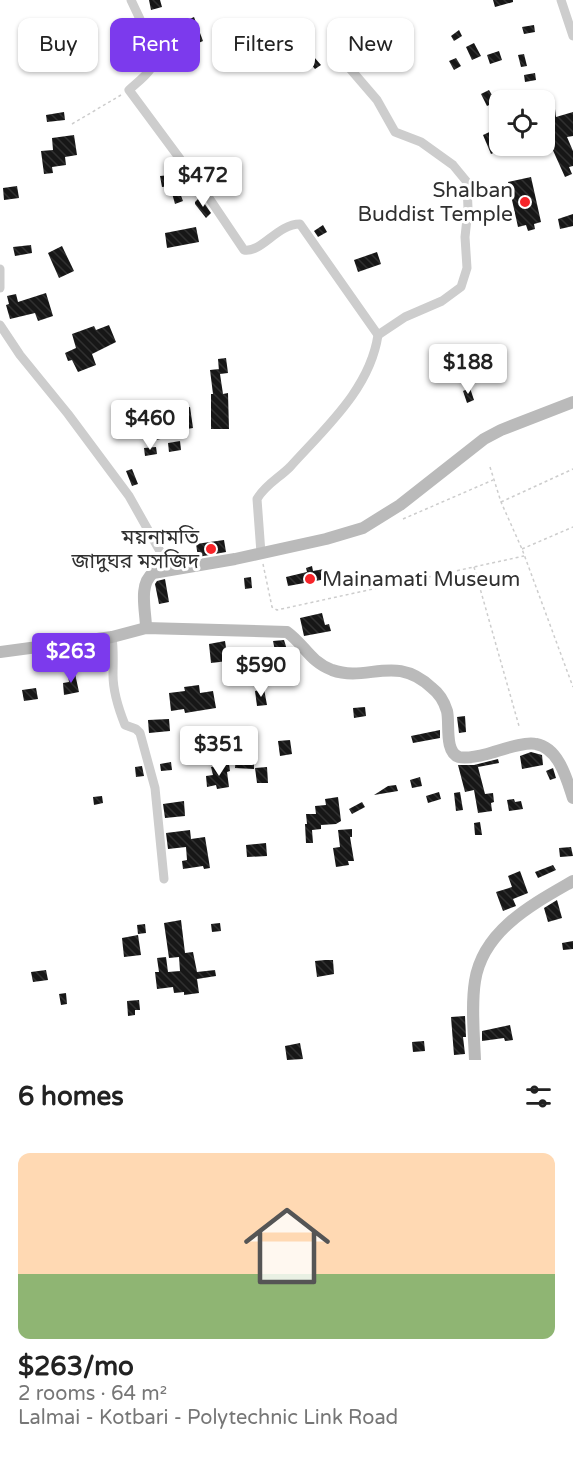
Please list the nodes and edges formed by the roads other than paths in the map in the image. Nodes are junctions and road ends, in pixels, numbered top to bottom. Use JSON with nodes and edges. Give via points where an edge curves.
{"nodes":[{"id":1,"x":131,"y":0,"type":"edge"},
{"id":2,"x":561,"y":0,"type":"edge"},
{"id":3,"x":573,"y":36,"type":"edge"},
{"id":4,"x":353,"y":72,"type":"edge"},
{"id":5,"x":0,"y":269,"type":"edge"},
{"id":6,"x":0,"y":288,"type":"edge"},
{"id":7,"x":0,"y":325,"type":"edge"},
{"id":8,"x":378,"y":335,"type":"junction"},
{"id":9,"x":573,"y":402,"type":"edge"},
{"id":10,"x":261,"y":553,"type":"junction"},
{"id":11,"x":170,"y":569,"type":"junction"},
{"id":12,"x":146,"y":628,"type":"junction"},
{"id":13,"x":112,"y":638,"type":"junction"},
{"id":14,"x":0,"y":652,"type":"edge"},
{"id":15,"x":573,"y":798,"type":"edge"},
{"id":16,"x":164,"y":879,"type":"dead end"},
{"id":17,"x":573,"y":881,"type":"edge"},
{"id":18,"x":475,"y":1060,"type":"edge"}],
"edges":[{"from":1,"to":8,"type":"street","via":[[156,59],[154,67],[129,90],[244,250],[254,249],[284,227],[300,224]]},
{"from":2,"to":3,"type":"street"},
{"from":4,"to":8,"type":"street","via":[[377,100],[395,132],[421,142],[453,165],[467,182],[467,268],[461,287]]},
{"from":5,"to":6,"type":"street"},
{"from":7,"to":11,"type":"street","via":[[129,496]]},
{"from":8,"to":10,"type":"street","via":[[375,356],[344,406],[288,469],[261,492],[257,512]]},
{"from":9,"to":10,"type":"main road","via":[[484,440],[400,505],[363,528]]},
{"from":10,"to":11,"type":"main road"},
{"from":11,"to":12,"type":"main road","via":[[153,573],[146,582]]},
{"from":12,"to":13,"type":"main road"},
{"from":12,"to":15,"type":"main road","via":[[287,632],[309,657],[333,670],[400,670],[416,676],[440,695],[447,712],[453,753],[462,758],[536,744],[557,759]]},
{"from":13,"to":14,"type":"main road"},
{"from":13,"to":16,"type":"street","via":[[113,677],[120,713],[125,725],[140,733],[155,788]]},
{"from":17,"to":18,"type":"main road","via":[[508,923],[485,955],[475,979]]}]}
